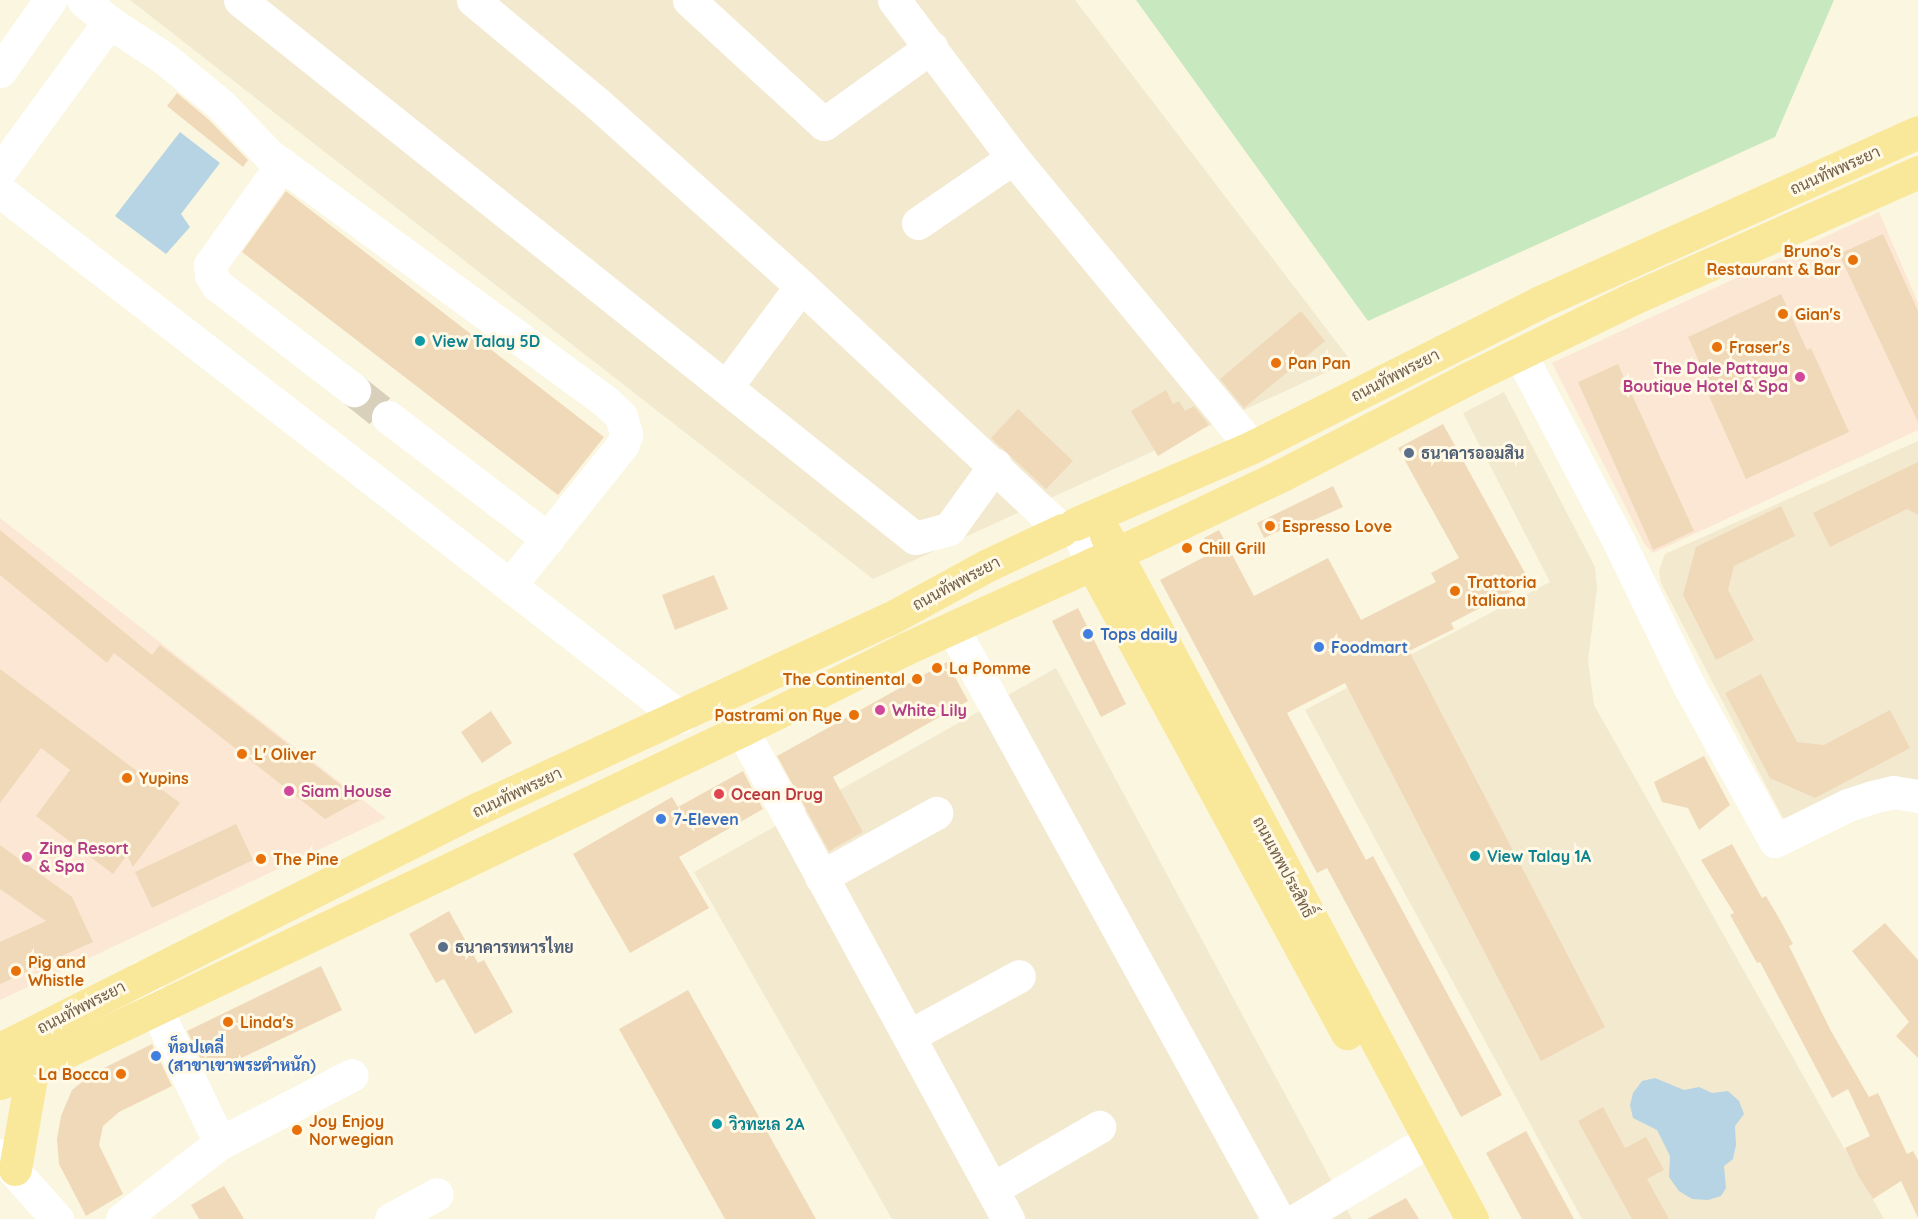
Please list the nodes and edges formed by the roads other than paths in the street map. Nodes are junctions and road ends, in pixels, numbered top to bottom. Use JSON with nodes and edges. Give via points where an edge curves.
{"nodes":[{"id":1,"x":50,"y":0,"type":"edge"},
{"id":2,"x":83,"y":0,"type":"edge"},
{"id":3,"x":240,"y":0,"type":"edge"},
{"id":4,"x":472,"y":0,"type":"edge"},
{"id":5,"x":689,"y":0,"type":"edge"},
{"id":6,"x":894,"y":0,"type":"edge"},
{"id":7,"x":109,"y":22,"type":"junction"},
{"id":8,"x":931,"y":47,"type":"junction"},
{"id":9,"x":0,"y":71,"type":"edge"},
{"id":10,"x":1918,"y":132,"type":"edge"},
{"id":11,"x":1013,"y":158,"type":"junction"},
{"id":12,"x":282,"y":164,"type":"junction"},
{"id":13,"x":0,"y":171,"type":"edge"},
{"id":14,"x":1918,"y":172,"type":"edge"},
{"id":15,"x":0,"y":190,"type":"edge"},
{"id":16,"x":918,"y":223,"type":"dead end"},
{"id":17,"x":801,"y":286,"type":"junction"},
{"id":18,"x":1520,"y":354,"type":"junction"},
{"id":19,"x":727,"y":387,"type":"junction"},
{"id":20,"x":354,"y":390,"type":"tunnel mouth"},
{"id":21,"x":388,"y":417,"type":"tunnel mouth"},
{"id":22,"x":1252,"y":447,"type":"junction"},
{"id":23,"x":995,"y":465,"type":"junction"},
{"id":24,"x":1078,"y":523,"type":"junction"},
{"id":25,"x":548,"y":539,"type":"junction"},
{"id":26,"x":1104,"y":559,"type":"junction"},
{"id":27,"x":511,"y":584,"type":"junction"},
{"id":28,"x":953,"y":629,"type":"junction"},
{"id":29,"x":680,"y":717,"type":"junction"},
{"id":30,"x":742,"y":730,"type":"junction"},
{"id":31,"x":1918,"y":796,"type":"edge"},
{"id":32,"x":936,"y":813,"type":"dead end"},
{"id":33,"x":821,"y":877,"type":"junction"},
{"id":34,"x":1019,"y":976,"type":"dead end"},
{"id":35,"x":141,"y":977,"type":"junction"},
{"id":36,"x":156,"y":1008,"type":"junction"},
{"id":37,"x":909,"y":1036,"type":"junction"},
{"id":38,"x":0,"y":1049,"type":"edge"},
{"id":39,"x":33,"y":1066,"type":"junction"},
{"id":40,"x":352,"y":1074,"type":"dead end"},
{"id":41,"x":0,"y":1083,"type":"edge"},
{"id":42,"x":1099,"y":1127,"type":"dead end"},
{"id":43,"x":220,"y":1143,"type":"junction"},
{"id":44,"x":1411,"y":1151,"type":"junction"},
{"id":45,"x":7,"y":1162,"type":"edge"},
{"id":46,"x":992,"y":1189,"type":"junction"},
{"id":47,"x":437,"y":1194,"type":"dead end"},
{"id":48,"x":57,"y":1219,"type":"edge"},
{"id":49,"x":122,"y":1219,"type":"edge"},
{"id":50,"x":392,"y":1219,"type":"edge"},
{"id":51,"x":1008,"y":1219,"type":"edge"},
{"id":52,"x":1282,"y":1219,"type":"edge"},
{"id":53,"x":1448,"y":1219,"type":"edge"},
{"id":54,"x":1472,"y":1219,"type":"edge"}],
"edges":[{"from":1,"to":9,"type":"street"},
{"from":2,"to":7,"type":"street"},
{"from":3,"to":19,"type":"street"},
{"from":4,"to":17,"type":"street","via":[[597,103]]},
{"from":5,"to":8,"type":"street","via":[[824,124]]},
{"from":6,"to":8,"type":"street"},
{"from":7,"to":12,"type":"street","via":[[164,58],[221,105]]},
{"from":7,"to":13,"type":"street"},
{"from":8,"to":11,"type":"street"},
{"from":10,"to":22,"type":"main road","name":"ถนนทัพพระยา","via":[[1540,302]]},
{"from":11,"to":16,"type":"street"},
{"from":11,"to":22,"type":"street"},
{"from":12,"to":20,"type":"street","via":[[210,265],[211,275],[217,285]]},
{"from":12,"to":25,"type":"street","via":[[621,416],[626,434],[623,444]]},
{"from":14,"to":18,"type":"main road","name":"ถนนทัพพระยา","via":[[1634,298]]},
{"from":15,"to":27,"type":"street"},
{"from":17,"to":19,"type":"street"},
{"from":17,"to":23,"type":"street"},
{"from":18,"to":26,"type":"main road","name":"ถนนทัพพระยา","via":[[1282,475]]},
{"from":18,"to":31,"type":"street","via":[[1688,684],[1775,841],[1872,797],[1893,792]]},
{"from":19,"to":23,"type":"street","via":[[915,538],[949,529]]},
{"from":21,"to":25,"type":"street"},
{"from":22,"to":24,"type":"main road","name":"ถนนทัพพระยา"},
{"from":23,"to":24,"type":"street"},
{"from":24,"to":26,"type":"street","name":"ถนนเทพประสิทธิ์"},
{"from":24,"to":29,"type":"main road","name":"ถนนทัพพระยา","via":[[986,566],[889,619]]},
{"from":25,"to":27,"type":"street"},
{"from":26,"to":28,"type":"main road","name":"ถนนทัพพระยา"},
{"from":26,"to":44,"type":"main road","name":"ถนนเทพประสิทธิ์"},
{"from":26,"to":54,"type":"main road","name":"ถนนเทพประสิทธิ์"},
{"from":27,"to":29,"type":"street"},
{"from":28,"to":30,"type":"main road","name":"ถนนทัพพระยา"},
{"from":28,"to":52,"type":"street"},
{"from":29,"to":35,"type":"main road","name":"ถนนทัพพระยา","via":[[477,809]]},
{"from":30,"to":33,"type":"street"},
{"from":30,"to":36,"type":"main road","name":"ถนนทัพพระยา"},
{"from":32,"to":33,"type":"street"},
{"from":33,"to":37,"type":"street"},
{"from":34,"to":37,"type":"street"},
{"from":35,"to":36,"type":"street"},
{"from":35,"to":38,"type":"main road","name":"ถนนทัพพระยา"},
{"from":36,"to":39,"type":"main road","name":"ถนนทัพพระยา"},
{"from":36,"to":43,"type":"street"},
{"from":37,"to":46,"type":"street"},
{"from":39,"to":41,"type":"main road","name":"ถนนทัพพระยา"},
{"from":39,"to":45,"type":"main road"},
{"from":40,"to":43,"type":"street"},
{"from":42,"to":46,"type":"street"},
{"from":43,"to":49,"type":"street"},
{"from":44,"to":52,"type":"street"},
{"from":44,"to":53,"type":"main road","name":"ถนนเทพประสิทธิ์"},
{"from":45,"to":48,"type":"street"},
{"from":46,"to":51,"type":"street"},
{"from":47,"to":50,"type":"street"}]}
